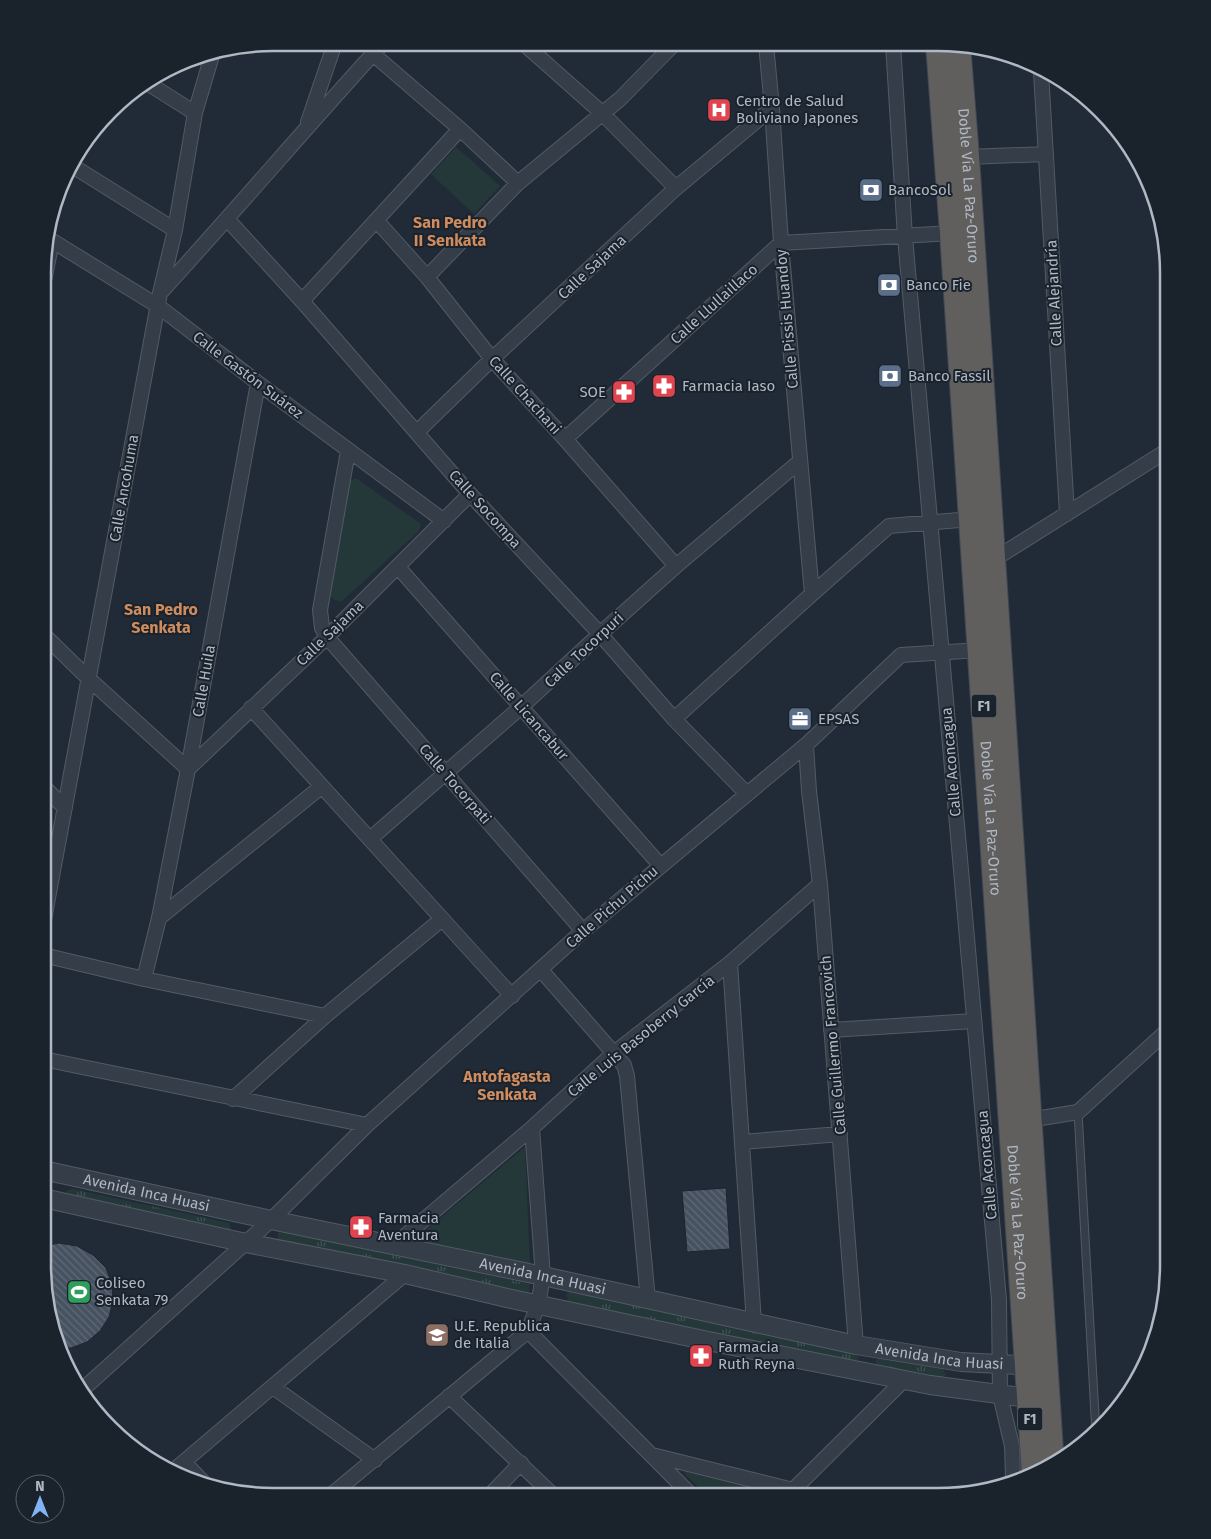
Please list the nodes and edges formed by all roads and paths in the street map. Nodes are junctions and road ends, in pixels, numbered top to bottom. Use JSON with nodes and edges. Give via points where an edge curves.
{"nodes":[{"id":1,"x":332,"y":51,"type":"edge"},
{"id":2,"x":376,"y":51,"type":"edge"},
{"id":3,"x":535,"y":51,"type":"edge"},
{"id":4,"x":667,"y":51,"type":"edge"},
{"id":5,"x":767,"y":51,"type":"edge"},
{"id":6,"x":893,"y":51,"type":"edge"},
{"id":7,"x":939,"y":51,"type":"edge"},
{"id":8,"x":962,"y":53,"type":"edge"},
{"id":9,"x":373,"y":54,"type":"junction"},
{"id":10,"x":210,"y":61,"type":"edge"},
{"id":11,"x":1041,"y":77,"type":"edge"},
{"id":12,"x":153,"y":87,"type":"edge"},
{"id":13,"x":772,"y":108,"type":"junction"},
{"id":14,"x":602,"y":112,"type":"junction"},
{"id":15,"x":195,"y":113,"type":"junction"},
{"id":16,"x":307,"y":127,"type":"junction"},
{"id":17,"x":460,"y":129,"type":"junction"},
{"id":18,"x":1046,"y":154,"type":"junction"},
{"id":19,"x":967,"y":158,"type":"junction"},
{"id":20,"x":77,"y":169,"type":"edge"},
{"id":21,"x":518,"y":183,"type":"junction"},
{"id":22,"x":676,"y":188,"type":"junction"},
{"id":23,"x":228,"y":220,"type":"junction"},
{"id":24,"x":377,"y":221,"type":"junction"},
{"id":25,"x":175,"y":230,"type":"junction"},
{"id":26,"x":952,"y":233,"type":"junction"},
{"id":27,"x":905,"y":237,"type":"junction"},
{"id":28,"x":54,"y":241,"type":"edge"},
{"id":29,"x":781,"y":243,"type":"junction"},
{"id":30,"x":427,"y":278,"type":"junction"},
{"id":31,"x":159,"y":299,"type":"junction"},
{"id":32,"x":302,"y":301,"type":"junction"},
{"id":33,"x":492,"y":359,"type":"junction"},
{"id":34,"x":258,"y":383,"type":"junction"},
{"id":35,"x":417,"y":432,"type":"junction"},
{"id":36,"x":565,"y":439,"type":"junction"},
{"id":37,"x":348,"y":451,"type":"junction"},
{"id":38,"x":1160,"y":455,"type":"edge"},
{"id":39,"x":799,"y":462,"type":"junction"},
{"id":40,"x":470,"y":494,"type":"junction"},
{"id":41,"x":1067,"y":514,"type":"junction"},
{"id":42,"x":970,"y":519,"type":"junction"},
{"id":43,"x":444,"y":521,"type":"junction"},
{"id":44,"x":929,"y":522,"type":"junction"},
{"id":45,"x":993,"y":560,"type":"junction"},
{"id":46,"x":676,"y":566,"type":"junction"},
{"id":47,"x":398,"y":567,"type":"junction"},
{"id":48,"x":812,"y":594,"type":"junction"},
{"id":49,"x":600,"y":634,"type":"junction"},
{"id":50,"x":327,"y":637,"type":"junction"},
{"id":51,"x":51,"y":642,"type":"edge"},
{"id":52,"x":980,"y":650,"type":"junction"},
{"id":53,"x":941,"y":653,"type":"junction"},
{"id":54,"x":89,"y":679,"type":"junction"},
{"id":55,"x":251,"y":708,"type":"junction"},
{"id":56,"x":521,"y":708,"type":"junction"},
{"id":57,"x":674,"y":719,"type":"junction"},
{"id":58,"x":806,"y":745,"type":"junction"},
{"id":59,"x":188,"y":769,"type":"junction"},
{"id":60,"x":445,"y":773,"type":"junction"},
{"id":61,"x":321,"y":787,"type":"junction"},
{"id":62,"x":51,"y":793,"type":"edge"},
{"id":63,"x":747,"y":794,"type":"junction"},
{"id":64,"x":65,"y":808,"type":"junction"},
{"id":65,"x":370,"y":839,"type":"junction"},
{"id":66,"x":660,"y":865,"type":"junction"},
{"id":67,"x":51,"y":876,"type":"edge"},
{"id":68,"x":820,"y":884,"type":"junction"},
{"id":69,"x":159,"y":918,"type":"junction"},
{"id":70,"x":442,"y":919,"type":"junction"},
{"id":71,"x":583,"y":931,"type":"junction"},
{"id":72,"x":51,"y":957,"type":"edge"},
{"id":73,"x":730,"y":963,"type":"junction"},
{"id":74,"x":541,"y":970,"type":"junction"},
{"id":75,"x":144,"y":979,"type":"junction"},
{"id":76,"x":512,"y":996,"type":"junction"},
{"id":77,"x":325,"y":1016,"type":"junction"},
{"id":78,"x":974,"y":1020,"type":"junction"},
{"id":79,"x":832,"y":1030,"type":"junction"},
{"id":80,"x":1160,"y":1037,"type":"edge"},
{"id":81,"x":614,"y":1053,"type":"junction"},
{"id":82,"x":51,"y":1061,"type":"edge"},
{"id":83,"x":232,"y":1099,"type":"junction"},
{"id":84,"x":1078,"y":1112,"type":"junction"},
{"id":85,"x":1029,"y":1120,"type":"junction"},
{"id":86,"x":367,"y":1125,"type":"junction"},
{"id":87,"x":532,"y":1128,"type":"junction"},
{"id":88,"x":840,"y":1134,"type":"junction"},
{"id":89,"x":742,"y":1142,"type":"junction"},
{"id":90,"x":51,"y":1174,"type":"edge"},
{"id":91,"x":51,"y":1200,"type":"edge"},
{"id":92,"x":271,"y":1220,"type":"junction"},
{"id":93,"x":246,"y":1242,"type":"junction"},
{"id":94,"x":393,"y":1246,"type":"junction"},
{"id":95,"x":405,"y":1274,"type":"junction"},
{"id":96,"x":544,"y":1276,"type":"junction"},
{"id":97,"x":648,"y":1300,"type":"junction"},
{"id":98,"x":538,"y":1305,"type":"junction"},
{"id":99,"x":754,"y":1323,"type":"junction"},
{"id":100,"x":528,"y":1331,"type":"junction"},
{"id":101,"x":856,"y":1345,"type":"junction"},
{"id":102,"x":874,"y":1348,"type":"junction"},
{"id":103,"x":1000,"y":1364,"type":"junction"},
{"id":104,"x":1036,"y":1366,"type":"junction"},
{"id":105,"x":870,"y":1373,"type":"junction"},
{"id":106,"x":904,"y":1380,"type":"junction"},
{"id":107,"x":87,"y":1386,"type":"edge"},
{"id":108,"x":274,"y":1387,"type":"junction"},
{"id":109,"x":1000,"y":1395,"type":"junction"},
{"id":110,"x":449,"y":1396,"type":"junction"},
{"id":111,"x":1028,"y":1398,"type":"junction"},
{"id":112,"x":1095,"y":1423,"type":"edge"},
{"id":113,"x":651,"y":1455,"type":"junction"},
{"id":114,"x":1051,"y":1457,"type":"edge"},
{"id":115,"x":374,"y":1460,"type":"junction"},
{"id":116,"x":184,"y":1462,"type":"junction"},
{"id":117,"x":521,"y":1463,"type":"junction"},
{"id":118,"x":1034,"y":1466,"type":"edge"},
{"id":119,"x":179,"y":1467,"type":"edge"},
{"id":120,"x":195,"y":1474,"type":"edge"},
{"id":121,"x":1013,"y":1475,"type":"edge"},
{"id":122,"x":340,"y":1488,"type":"edge"},
{"id":123,"x":497,"y":1488,"type":"edge"},
{"id":124,"x":546,"y":1488,"type":"edge"},
{"id":125,"x":684,"y":1488,"type":"edge"},
{"id":126,"x":772,"y":1488,"type":"edge"},
{"id":127,"x":795,"y":1488,"type":"edge"}],
"edges":[{"from":1,"to":16,"type":"street"},
{"from":2,"to":9,"type":"street"},
{"from":3,"to":14,"type":"street"},
{"from":4,"to":14,"type":"street"},
{"from":5,"to":13,"type":"street","name":"Calle Pissis Huandoy"},
{"from":6,"to":27,"type":"street","name":"Calle Aconcagua"},
{"from":7,"to":26,"type":"highway","name":"Doble Vía La Paz-Oruro","number":"F1"},
{"from":8,"to":19,"type":"highway","name":"Doble Vía La Paz-Oruro","number":"F1"},
{"from":9,"to":16,"type":"street"},
{"from":9,"to":17,"type":"street"},
{"from":10,"to":15,"type":"street","name":"Calle Ancohuma"},
{"from":11,"to":18,"type":"street","name":"Calle Alejandría"},
{"from":12,"to":15,"type":"street"},
{"from":13,"to":22,"type":"street","name":"Calle Sajama"},
{"from":13,"to":29,"type":"street","name":"Calle Pissis Huandoy"},
{"from":14,"to":21,"type":"street"},
{"from":14,"to":22,"type":"street"},
{"from":15,"to":25,"type":"street","name":"Calle Ancohuma"},
{"from":16,"to":23,"type":"street"},
{"from":17,"to":21,"type":"street"},
{"from":17,"to":24,"type":"street"},
{"from":18,"to":19,"type":"street"},
{"from":18,"to":41,"type":"street","name":"Calle Alejandría"},
{"from":19,"to":45,"type":"highway","name":"Doble Vía La Paz-Oruro","number":"F1"},
{"from":20,"to":25,"type":"street"},
{"from":21,"to":30,"type":"street"},
{"from":22,"to":33,"type":"street","name":"Calle Sajama"},
{"from":23,"to":31,"type":"street"},
{"from":23,"to":32,"type":"street","name":"Calle Socompa"},
{"from":24,"to":30,"type":"street","name":"Calle Chachani"},
{"from":24,"to":32,"type":"street"},
{"from":25,"to":31,"type":"street","name":"Calle Ancohuma"},
{"from":26,"to":27,"type":"street"},
{"from":26,"to":42,"type":"highway","name":"Doble Vía La Paz-Oruro","number":"F1"},
{"from":27,"to":29,"type":"street"},
{"from":27,"to":44,"type":"street","name":"Calle Aconcagua"},
{"from":28,"to":31,"type":"street","name":"Calle Gastón Suárez"},
{"from":29,"to":36,"type":"street","name":"Calle Llullaillaco"},
{"from":29,"to":39,"type":"street","name":"Calle Pissis Huandoy"},
{"from":30,"to":33,"type":"street","name":"Calle Chachani"},
{"from":31,"to":34,"type":"street","name":"Calle Gastón Suárez"},
{"from":31,"to":54,"type":"street","name":"Calle Ancohuma"},
{"from":32,"to":35,"type":"street","name":"Calle Socompa"},
{"from":33,"to":35,"type":"street","name":"Calle Sajama"},
{"from":33,"to":36,"type":"street","name":"Calle Chachani"},
{"from":34,"to":37,"type":"street","name":"Calle Gastón Suárez"},
{"from":34,"to":59,"type":"street","name":"Calle Huila"},
{"from":35,"to":40,"type":"street","name":"Calle Socompa"},
{"from":36,"to":46,"type":"street","name":"Calle Chachani"},
{"from":37,"to":43,"type":"street","name":"Calle Gastón Suárez"},
{"from":37,"to":50,"type":"street","via":[[320,610],[322,628]]},
{"from":38,"to":41,"type":"street"},
{"from":39,"to":46,"type":"street","name":"Calle Tocorpuri"},
{"from":39,"to":48,"type":"street","name":"Calle Pissis Huandoy"},
{"from":40,"to":43,"type":"street","name":"Calle Sajama"},
{"from":40,"to":49,"type":"street","name":"Calle Socompa"},
{"from":41,"to":45,"type":"street"},
{"from":42,"to":44,"type":"street"},
{"from":42,"to":52,"type":"highway","name":"Doble Vía La Paz-Oruro","number":"F1"},
{"from":43,"to":47,"type":"street","name":"Calle Sajama"},
{"from":44,"to":48,"type":"street","via":[[889,526]]},
{"from":44,"to":53,"type":"street","name":"Calle Aconcagua"},
{"from":45,"to":85,"type":"highway","name":"Doble Vía La Paz-Oruro","number":"F1"},
{"from":46,"to":49,"type":"street","name":"Calle Tocorpuri"},
{"from":47,"to":50,"type":"street","name":"Calle Sajama"},
{"from":47,"to":56,"type":"street","name":"Calle Licancabur"},
{"from":48,"to":57,"type":"street"},
{"from":49,"to":56,"type":"street","name":"Calle Tocorpuri"},
{"from":49,"to":57,"type":"street","name":"Calle Socompa"},
{"from":50,"to":55,"type":"street","name":"Calle Sajama"},
{"from":50,"to":60,"type":"street","name":"Calle Tocorpati"},
{"from":51,"to":54,"type":"street"},
{"from":52,"to":53,"type":"street","name":"Calle Pichu Pichu"},
{"from":52,"to":104,"type":"highway","name":"Doble Vía La Paz-Oruro","number":"F1"},
{"from":53,"to":58,"type":"street","name":"Calle Pichu Pichu","via":[[901,655]]},
{"from":53,"to":78,"type":"street","name":"Calle Aconcagua"},
{"from":54,"to":59,"type":"street"},
{"from":54,"to":64,"type":"street","name":"Calle Ancohuma"},
{"from":55,"to":59,"type":"street","name":"Calle Sajama"},
{"from":55,"to":61,"type":"street"},
{"from":56,"to":60,"type":"street","name":"Calle Tocorpuri"},
{"from":56,"to":66,"type":"street","name":"Calle Licancabur"},
{"from":57,"to":63,"type":"street","name":"Calle Socompa"},
{"from":58,"to":63,"type":"street","name":"Calle Pichu Pichu"},
{"from":58,"to":68,"type":"street","name":"Calle Guillermo Francovich"},
{"from":59,"to":69,"type":"street","name":"Calle Huila"},
{"from":60,"to":65,"type":"street","name":"Calle Tocorpuri"},
{"from":60,"to":71,"type":"street","name":"Calle Tocorpati"},
{"from":61,"to":65,"type":"street"},
{"from":61,"to":69,"type":"street"},
{"from":62,"to":64,"type":"street"},
{"from":63,"to":66,"type":"street","name":"Calle Pichu Pichu"},
{"from":64,"to":67,"type":"street","name":"Calle Ancohuma"},
{"from":65,"to":70,"type":"street"},
{"from":66,"to":71,"type":"street","name":"Calle Pichu Pichu"},
{"from":68,"to":73,"type":"street","name":"Calle Luis Basoberry García"},
{"from":68,"to":79,"type":"street","name":"Calle Guillermo Francovich"},
{"from":69,"to":75,"type":"street","name":"Calle Huila"},
{"from":70,"to":76,"type":"street"},
{"from":70,"to":77,"type":"street"},
{"from":71,"to":74,"type":"street","name":"Calle Pichu Pichu"},
{"from":72,"to":75,"type":"street"},
{"from":73,"to":81,"type":"street","name":"Calle Luis Basoberry García"},
{"from":73,"to":89,"type":"street"},
{"from":74,"to":76,"type":"street","name":"Calle Pichu Pichu"},
{"from":74,"to":81,"type":"street"},
{"from":75,"to":77,"type":"street"},
{"from":76,"to":86,"type":"street","name":"Calle Pichu Pichu"},
{"from":77,"to":83,"type":"street"},
{"from":78,"to":79,"type":"street"},
{"from":78,"to":103,"type":"street","name":"Calle Aconcagua","via":[[999,1300]]},
{"from":79,"to":88,"type":"street","name":"Calle Guillermo Francovich"},
{"from":80,"to":84,"type":"street"},
{"from":81,"to":87,"type":"street","name":"Calle Luis Basoberry García"},
{"from":81,"to":97,"type":"street","via":[[624,1065],[627,1076]]},
{"from":82,"to":83,"type":"street"},
{"from":83,"to":86,"type":"street"},
{"from":84,"to":85,"type":"street"},
{"from":84,"to":112,"type":"lane"},
{"from":85,"to":104,"type":"highway","name":"Doble Vía La Paz-Oruro","number":"F1"},
{"from":86,"to":92,"type":"street","name":"Calle Pichu Pichu"},
{"from":87,"to":94,"type":"street","name":"Calle Luis Basoberry García"},
{"from":87,"to":96,"type":"street"},
{"from":88,"to":89,"type":"street"},
{"from":88,"to":101,"type":"street","name":"Calle Guillermo Francovich"},
{"from":89,"to":99,"type":"street"},
{"from":90,"to":92,"type":"street","name":"Avenida Inca Huasi"},
{"from":91,"to":93,"type":"street","name":"Avenida Inca Huasi"},
{"from":92,"to":93,"type":"street","name":"Calle Pichu Pichu"},
{"from":92,"to":94,"type":"street","name":"Avenida Inca Huasi"},
{"from":93,"to":95,"type":"street","name":"Avenida Inca Huasi"},
{"from":93,"to":107,"type":"street","name":"Calle Pichu Pichu"},
{"from":94,"to":96,"type":"street","name":"Avenida Inca Huasi"},
{"from":95,"to":98,"type":"street","name":"Avenida Inca Huasi"},
{"from":95,"to":108,"type":"street"},
{"from":96,"to":97,"type":"street","name":"Avenida Inca Huasi"},
{"from":96,"to":98,"type":"street"},
{"from":97,"to":99,"type":"street","name":"Avenida Inca Huasi"},
{"from":98,"to":100,"type":"street"},
{"from":98,"to":105,"type":"street","name":"Avenida Inca Huasi"},
{"from":99,"to":101,"type":"street","name":"Avenida Inca Huasi"},
{"from":100,"to":110,"type":"street"},
{"from":100,"to":113,"type":"street"},
{"from":101,"to":102,"type":"street","name":"Avenida Inca Huasi"},
{"from":102,"to":103,"type":"street","name":"Avenida Inca Huasi","via":[[961,1362]]},
{"from":102,"to":105,"type":"street"},
{"from":103,"to":104,"type":"street","name":"Avenida Inca Huasi"},
{"from":103,"to":109,"type":"street","name":"Calle Aconcagua"},
{"from":104,"to":111,"type":"highway","name":"Doble Vía La Paz-Oruro","number":"F1"},
{"from":104,"to":114,"type":"highway","name":"Doble Vía La Paz-Oruro","number":"F1"},
{"from":105,"to":106,"type":"street","name":"Avenida Inca Huasi"},
{"from":106,"to":109,"type":"street","name":"Avenida Inca Huasi"},
{"from":106,"to":127,"type":"street"},
{"from":108,"to":115,"type":"street"},
{"from":108,"to":116,"type":"street"},
{"from":109,"to":111,"type":"street","name":"Avenida Inca Huasi"},
{"from":109,"to":121,"type":"street","name":"Calle Aconcagua","via":[[1012,1446]]},
{"from":110,"to":115,"type":"street"},
{"from":110,"to":117,"type":"street"},
{"from":111,"to":118,"type":"highway","name":"Doble Vía La Paz-Oruro","number":"F1"},
{"from":113,"to":125,"type":"street"},
{"from":113,"to":126,"type":"street"},
{"from":115,"to":122,"type":"street"},
{"from":116,"to":119,"type":"street"},
{"from":116,"to":120,"type":"street"},
{"from":117,"to":123,"type":"street"},
{"from":117,"to":124,"type":"street"}]}
